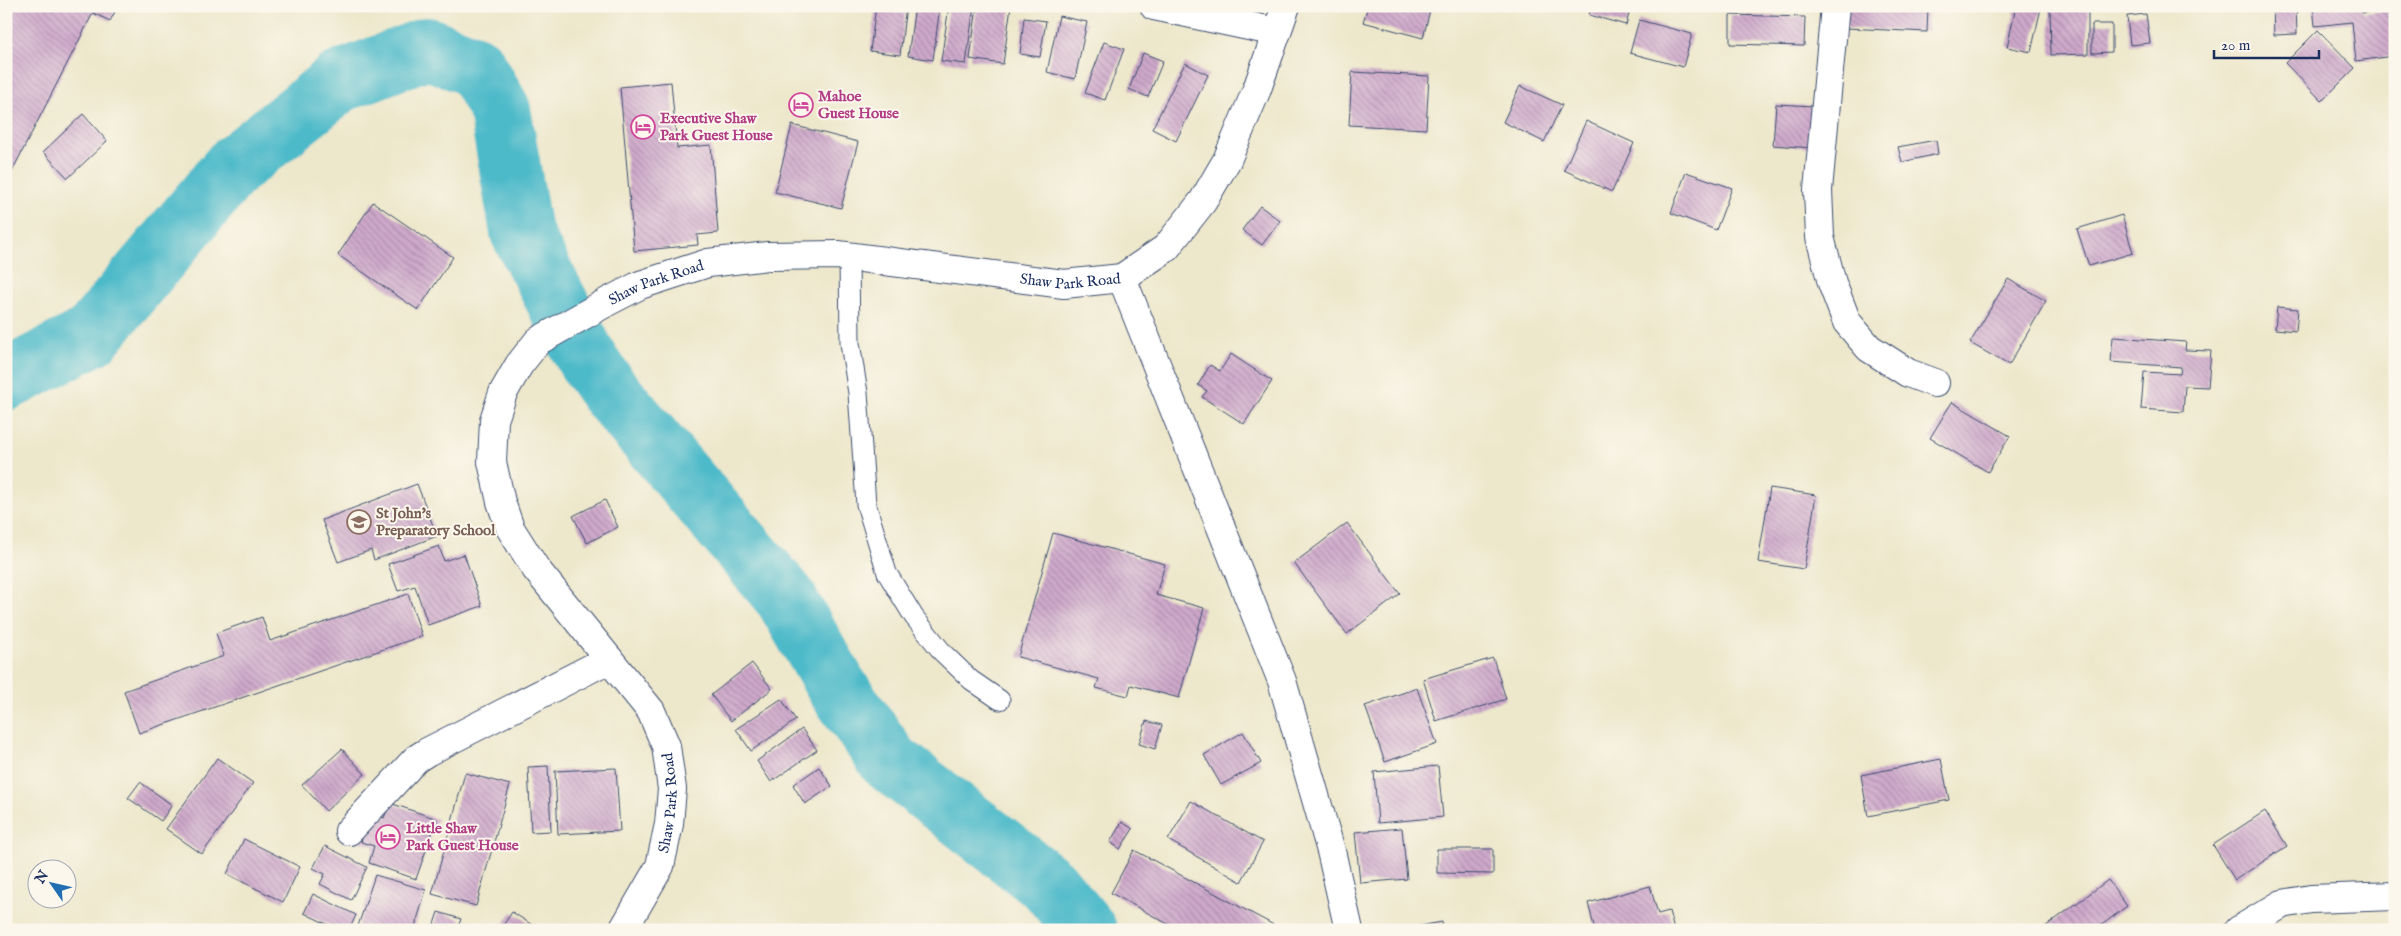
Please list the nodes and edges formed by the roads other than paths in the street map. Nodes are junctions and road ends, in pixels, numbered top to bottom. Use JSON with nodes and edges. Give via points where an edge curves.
{"nodes":[{"id":1,"x":1154,"y":6,"type":"edge"},
{"id":2,"x":1286,"y":6,"type":"edge"},
{"id":3,"x":1836,"y":6,"type":"edge"},
{"id":4,"x":1277,"y":32,"type":"junction"},
{"id":5,"x":849,"y":256,"type":"junction"},
{"id":6,"x":1122,"y":278,"type":"junction"},
{"id":7,"x":1934,"y":383,"type":"dead end"},
{"id":8,"x":609,"y":659,"type":"junction"},
{"id":9,"x":1000,"y":700,"type":"dead end"},
{"id":10,"x":349,"y":831,"type":"dead end"},
{"id":11,"x":2395,"y":896,"type":"edge"},
{"id":12,"x":624,"y":930,"type":"edge"},
{"id":13,"x":1349,"y":930,"type":"edge"},
{"id":14,"x":2239,"y":930,"type":"edge"}],
"edges":[{"from":1,"to":4,"type":"street"},
{"from":2,"to":4,"type":"street","name":"Shaw Park Road"},
{"from":3,"to":7,"type":"street","via":[[1818,190],[1820,237],[1847,322],[1869,348],[1908,373]]},
{"from":4,"to":6,"type":"street","name":"Shaw Park Road","via":[[1227,160],[1203,201],[1166,248]]},
{"from":5,"to":6,"type":"street","name":"Shaw Park Road","via":[[1064,284]]},
{"from":5,"to":8,"type":"street","name":"Shaw Park Road","via":[[768,256],[708,263],[640,285],[538,341],[518,365],[503,393],[494,420],[492,462],[501,502],[510,528],[536,569]]},
{"from":5,"to":9,"type":"lane","via":[[850,343],[858,393],[866,504],[887,573],[914,617],[943,653],[971,680]]},
{"from":6,"to":13,"type":"street","via":[[1282,681],[1331,851]]},
{"from":8,"to":10,"type":"street","via":[[416,759]]},
{"from":8,"to":12,"type":"street","name":"Shaw Park Road","via":[[651,711],[666,746],[672,788],[670,824],[660,866]]},
{"from":11,"to":14,"type":"street","via":[[2311,899],[2282,904]]}]}
